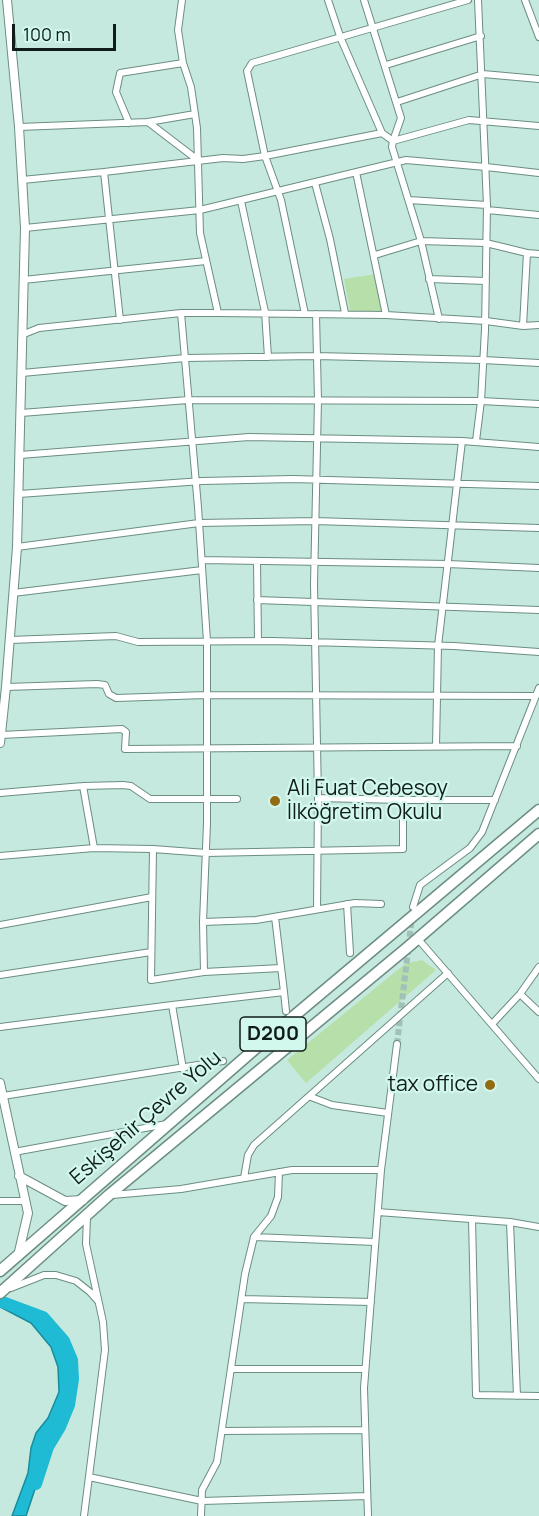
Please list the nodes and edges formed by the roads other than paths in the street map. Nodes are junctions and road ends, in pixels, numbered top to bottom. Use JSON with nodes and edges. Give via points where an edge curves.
{"nodes":[{"id":1,"x":7,"y":0,"type":"edge"},
{"id":2,"x":182,"y":0,"type":"edge"},
{"id":3,"x":328,"y":0,"type":"edge"},
{"id":4,"x":364,"y":0,"type":"edge"},
{"id":5,"x":468,"y":0,"type":"edge"},
{"id":6,"x":478,"y":0,"type":"edge"},
{"id":7,"x":525,"y":0,"type":"edge"},
{"id":8,"x":373,"y":28,"type":"junction"},
{"id":9,"x":538,"y":33,"type":"edge"},
{"id":10,"x":481,"y":36,"type":"junction"},
{"id":11,"x":341,"y":39,"type":"junction"},
{"id":12,"x":183,"y":63,"type":"junction"},
{"id":13,"x":386,"y":65,"type":"junction"},
{"id":14,"x":483,"y":74,"type":"junction"},
{"id":15,"x":539,"y":79,"type":"edge"},
{"id":16,"x":397,"y":102,"type":"junction"},
{"id":17,"x":195,"y":114,"type":"junction"},
{"id":18,"x":483,"y":121,"type":"junction"},
{"id":19,"x":148,"y":122,"type":"junction"},
{"id":20,"x":129,"y":123,"type":"junction"},
{"id":21,"x":539,"y":126,"type":"edge"},
{"id":22,"x":19,"y":127,"type":"junction"},
{"id":23,"x":382,"y":133,"type":"junction"},
{"id":24,"x":393,"y":141,"type":"junction"},
{"id":25,"x":265,"y":156,"type":"junction"},
{"id":26,"x":199,"y":161,"type":"junction"},
{"id":27,"x":397,"y":162,"type":"junction"},
{"id":28,"x":486,"y":167,"type":"junction"},
{"id":29,"x":104,"y":172,"type":"junction"},
{"id":30,"x":356,"y":172,"type":"junction"},
{"id":31,"x":539,"y":173,"type":"edge"},
{"id":32,"x":22,"y":180,"type":"junction"},
{"id":33,"x":315,"y":183,"type":"junction"},
{"id":34,"x":278,"y":192,"type":"junction"},
{"id":35,"x":409,"y":200,"type":"junction"},
{"id":36,"x":241,"y":201,"type":"junction"},
{"id":37,"x":487,"y":208,"type":"junction"},
{"id":38,"x":200,"y":210,"type":"junction"},
{"id":39,"x":539,"y":215,"type":"edge"},
{"id":40,"x":108,"y":220,"type":"junction"},
{"id":41,"x":25,"y":228,"type":"junction"},
{"id":42,"x":422,"y":242,"type":"junction"},
{"id":43,"x":486,"y":243,"type":"junction"},
{"id":44,"x":527,"y":253,"type":"junction"},
{"id":45,"x":539,"y":254,"type":"edge"},
{"id":46,"x":375,"y":255,"type":"junction"},
{"id":47,"x":206,"y":261,"type":"junction"},
{"id":48,"x":114,"y":269,"type":"junction"},
{"id":49,"x":429,"y":279,"type":"junction"},
{"id":50,"x":23,"y":280,"type":"junction"},
{"id":51,"x":486,"y":281,"type":"junction"},
{"id":52,"x":265,"y":312,"type":"junction"},
{"id":53,"x":218,"y":313,"type":"junction"},
{"id":54,"x":181,"y":314,"type":"junction"},
{"id":55,"x":305,"y":314,"type":"junction"},
{"id":56,"x":316,"y":314,"type":"junction"},
{"id":57,"x":345,"y":314,"type":"junction"},
{"id":58,"x":386,"y":315,"type":"junction"},
{"id":59,"x":439,"y":319,"type":"junction"},
{"id":60,"x":120,"y":320,"type":"junction"},
{"id":61,"x":486,"y":321,"type":"junction"},
{"id":62,"x":539,"y":325,"type":"edge"},
{"id":63,"x":523,"y":326,"type":"junction"},
{"id":64,"x":24,"y":334,"type":"junction"},
{"id":65,"x":316,"y":356,"type":"junction"},
{"id":66,"x":268,"y":357,"type":"junction"},
{"id":67,"x":185,"y":358,"type":"junction"},
{"id":68,"x":483,"y":360,"type":"junction"},
{"id":69,"x":539,"y":363,"type":"edge"},
{"id":70,"x":22,"y":373,"type":"junction"},
{"id":71,"x":188,"y":400,"type":"junction"},
{"id":72,"x":318,"y":400,"type":"junction"},
{"id":73,"x":481,"y":401,"type":"junction"},
{"id":74,"x":539,"y":404,"type":"edge"},
{"id":75,"x":21,"y":413,"type":"junction"},
{"id":76,"x":316,"y":438,"type":"junction"},
{"id":77,"x":462,"y":441,"type":"junction"},
{"id":78,"x":476,"y":441,"type":"junction"},
{"id":79,"x":191,"y":442,"type":"junction"},
{"id":80,"x":539,"y":447,"type":"edge"},
{"id":81,"x":20,"y":455,"type":"junction"},
{"id":82,"x":315,"y":480,"type":"junction"},
{"id":83,"x":195,"y":481,"type":"junction"},
{"id":84,"x":458,"y":484,"type":"junction"},
{"id":85,"x":539,"y":486,"type":"edge"},
{"id":86,"x":19,"y":494,"type":"junction"},
{"id":87,"x":315,"y":521,"type":"junction"},
{"id":88,"x":199,"y":523,"type":"junction"},
{"id":89,"x":453,"y":524,"type":"junction"},
{"id":90,"x":539,"y":528,"type":"edge"},
{"id":91,"x":17,"y":547,"type":"junction"},
{"id":92,"x":202,"y":560,"type":"junction"},
{"id":93,"x":257,"y":561,"type":"junction"},
{"id":94,"x":314,"y":561,"type":"junction"},
{"id":95,"x":448,"y":564,"type":"junction"},
{"id":96,"x":539,"y":568,"type":"edge"},
{"id":97,"x":202,"y":570,"type":"junction"},
{"id":98,"x":14,"y":593,"type":"junction"},
{"id":99,"x":257,"y":600,"type":"junction"},
{"id":100,"x":314,"y":602,"type":"junction"},
{"id":101,"x":443,"y":605,"type":"junction"},
{"id":102,"x":539,"y":610,"type":"edge"},
{"id":103,"x":10,"y":640,"type":"junction"},
{"id":104,"x":207,"y":641,"type":"junction"},
{"id":105,"x":258,"y":641,"type":"junction"},
{"id":106,"x":314,"y":642,"type":"junction"},
{"id":107,"x":438,"y":646,"type":"junction"},
{"id":108,"x":539,"y":652,"type":"edge"},
{"id":109,"x":6,"y":687,"type":"junction"},
{"id":110,"x":539,"y":688,"type":"edge"},
{"id":111,"x":206,"y":695,"type":"junction"},
{"id":112,"x":315,"y":696,"type":"junction"},
{"id":113,"x":436,"y":696,"type":"junction"},
{"id":114,"x":536,"y":696,"type":"junction"},
{"id":115,"x":0,"y":739,"type":"edge"},
{"id":116,"x":436,"y":746,"type":"junction"},
{"id":117,"x":517,"y":746,"type":"junction"},
{"id":118,"x":316,"y":748,"type":"junction"},
{"id":119,"x":207,"y":749,"type":"junction"},
{"id":120,"x":83,"y":786,"type":"junction"},
{"id":121,"x":0,"y":793,"type":"edge"},
{"id":122,"x":318,"y":798,"type":"junction"},
{"id":123,"x":237,"y":799,"type":"dead end"},
{"id":124,"x":207,"y":800,"type":"junction"},
{"id":125,"x":403,"y":800,"type":"junction"},
{"id":126,"x":495,"y":800,"type":"junction"},
{"id":127,"x":539,"y":810,"type":"edge"},
{"id":128,"x":539,"y":834,"type":"edge"},
{"id":129,"x":94,"y":848,"type":"junction"},
{"id":130,"x":153,"y":849,"type":"junction"},
{"id":131,"x":318,"y":850,"type":"junction"},
{"id":132,"x":206,"y":853,"type":"junction"},
{"id":133,"x":0,"y":856,"type":"edge"},
{"id":134,"x":152,"y":897,"type":"junction"},
{"id":135,"x":347,"y":904,"type":"junction"},
{"id":136,"x":381,"y":904,"type":"dead end"},
{"id":137,"x":413,"y":907,"type":"tunnel mouth"},
{"id":138,"x":318,"y":909,"type":"junction"},
{"id":139,"x":275,"y":917,"type":"junction"},
{"id":140,"x":203,"y":922,"type":"junction"},
{"id":141,"x":0,"y":926,"type":"edge"},
{"id":142,"x":418,"y":939,"type":"junction"},
{"id":143,"x":151,"y":952,"type":"junction"},
{"id":144,"x":350,"y":953,"type":"dead end"},
{"id":145,"x":539,"y":967,"type":"edge"},
{"id":146,"x":281,"y":968,"type":"junction"},
{"id":147,"x":204,"y":972,"type":"junction"},
{"id":148,"x":448,"y":973,"type":"junction"},
{"id":149,"x":0,"y":975,"type":"edge"},
{"id":150,"x":284,"y":992,"type":"junction"},
{"id":151,"x":520,"y":994,"type":"junction"},
{"id":152,"x":172,"y":1005,"type":"junction"},
{"id":153,"x":286,"y":1011,"type":"dead end"},
{"id":154,"x":539,"y":1012,"type":"edge"},
{"id":155,"x":492,"y":1024,"type":"junction"},
{"id":156,"x":0,"y":1027,"type":"edge"},
{"id":157,"x":397,"y":1044,"type":"tunnel mouth"},
{"id":158,"x":222,"y":1061,"type":"dead end"},
{"id":159,"x":183,"y":1069,"type":"junction"},
{"id":160,"x":539,"y":1079,"type":"edge"},
{"id":161,"x":0,"y":1083,"type":"edge"},
{"id":162,"x":3,"y":1096,"type":"junction"},
{"id":163,"x":311,"y":1097,"type":"junction"},
{"id":164,"x":388,"y":1113,"type":"junction"},
{"id":165,"x":171,"y":1123,"type":"junction"},
{"id":166,"x":5,"y":1130,"type":"edge"},
{"id":167,"x":14,"y":1152,"type":"junction"},
{"id":168,"x":381,"y":1170,"type":"junction"},
{"id":169,"x":279,"y":1172,"type":"junction"},
{"id":170,"x":20,"y":1176,"type":"junction"},
{"id":171,"x":244,"y":1178,"type":"junction"},
{"id":172,"x":109,"y":1195,"type":"junction"},
{"id":173,"x":83,"y":1200,"type":"junction"},
{"id":174,"x":0,"y":1201,"type":"edge"},
{"id":175,"x":26,"y":1201,"type":"junction"},
{"id":176,"x":378,"y":1212,"type":"junction"},
{"id":177,"x":87,"y":1216,"type":"junction"},
{"id":178,"x":472,"y":1219,"type":"junction"},
{"id":179,"x":510,"y":1222,"type":"junction"},
{"id":180,"x":539,"y":1227,"type":"edge"},
{"id":181,"x":254,"y":1238,"type":"junction"},
{"id":182,"x":375,"y":1242,"type":"junction"},
{"id":183,"x":10,"y":1260,"type":"edge"},
{"id":184,"x":0,"y":1271,"type":"edge"},
{"id":185,"x":1,"y":1293,"type":"edge"},
{"id":186,"x":242,"y":1299,"type":"junction"},
{"id":187,"x":99,"y":1302,"type":"junction"},
{"id":188,"x":371,"y":1302,"type":"junction"},
{"id":189,"x":232,"y":1369,"type":"junction"},
{"id":190,"x":365,"y":1369,"type":"junction"},
{"id":191,"x":517,"y":1396,"type":"junction"},
{"id":192,"x":539,"y":1396,"type":"edge"},
{"id":193,"x":365,"y":1430,"type":"junction"},
{"id":194,"x":222,"y":1431,"type":"junction"},
{"id":195,"x":89,"y":1478,"type":"junction"},
{"id":196,"x":367,"y":1496,"type":"junction"},
{"id":197,"x":202,"y":1501,"type":"junction"},
{"id":198,"x":84,"y":1516,"type":"edge"},
{"id":199,"x":201,"y":1516,"type":"edge"},
{"id":200,"x":368,"y":1516,"type":"edge"}],
"edges":[{"from":1,"to":22,"type":"street"},
{"from":2,"to":12,"type":"street","via":[[178,30]]},
{"from":3,"to":11,"type":"street"},
{"from":4,"to":8,"type":"street"},
{"from":5,"to":8,"type":"street"},
{"from":6,"to":10,"type":"street"},
{"from":7,"to":9,"type":"street"},
{"from":8,"to":11,"type":"street"},
{"from":8,"to":13,"type":"street"},
{"from":10,"to":13,"type":"street"},
{"from":10,"to":14,"type":"street"},
{"from":11,"to":23,"type":"street"},
{"from":11,"to":25,"type":"street","via":[[252,63],[247,71]]},
{"from":12,"to":17,"type":"street"},
{"from":12,"to":20,"type":"street","via":[[120,73],[116,92]]},
{"from":13,"to":16,"type":"street"},
{"from":14,"to":15,"type":"street"},
{"from":14,"to":16,"type":"street"},
{"from":14,"to":18,"type":"street"},
{"from":16,"to":24,"type":"street","via":[[401,118]]},
{"from":17,"to":19,"type":"street"},
{"from":17,"to":26,"type":"street"},
{"from":18,"to":21,"type":"street"},
{"from":18,"to":24,"type":"street","via":[[469,120]]},
{"from":18,"to":28,"type":"street"},
{"from":19,"to":20,"type":"street"},
{"from":19,"to":26,"type":"street"},
{"from":20,"to":22,"type":"street"},
{"from":22,"to":32,"type":"street"},
{"from":23,"to":24,"type":"street"},
{"from":23,"to":25,"type":"street"},
{"from":24,"to":27,"type":"street"},
{"from":25,"to":26,"type":"street"},
{"from":25,"to":34,"type":"street"},
{"from":26,"to":29,"type":"street"},
{"from":26,"to":38,"type":"street"},
{"from":27,"to":28,"type":"street"},
{"from":27,"to":30,"type":"street"},
{"from":27,"to":35,"type":"street"},
{"from":28,"to":31,"type":"street"},
{"from":28,"to":37,"type":"street"},
{"from":29,"to":32,"type":"street"},
{"from":29,"to":40,"type":"street"},
{"from":30,"to":33,"type":"street"},
{"from":30,"to":46,"type":"street"},
{"from":32,"to":41,"type":"street"},
{"from":33,"to":34,"type":"street"},
{"from":33,"to":57,"type":"street"},
{"from":34,"to":36,"type":"street"},
{"from":34,"to":55,"type":"street"},
{"from":35,"to":37,"type":"street"},
{"from":35,"to":42,"type":"street"},
{"from":36,"to":38,"type":"street"},
{"from":36,"to":52,"type":"street"},
{"from":37,"to":39,"type":"street"},
{"from":37,"to":43,"type":"street"},
{"from":38,"to":40,"type":"street"},
{"from":38,"to":47,"type":"street"},
{"from":40,"to":41,"type":"street"},
{"from":40,"to":48,"type":"street"},
{"from":41,"to":50,"type":"street"},
{"from":42,"to":43,"type":"street"},
{"from":42,"to":46,"type":"street"},
{"from":42,"to":49,"type":"street"},
{"from":43,"to":44,"type":"street"},
{"from":43,"to":51,"type":"street"},
{"from":44,"to":45,"type":"street"},
{"from":44,"to":63,"type":"street"},
{"from":46,"to":58,"type":"street"},
{"from":47,"to":48,"type":"street"},
{"from":47,"to":53,"type":"street"},
{"from":48,"to":50,"type":"street"},
{"from":48,"to":60,"type":"street"},
{"from":49,"to":51,"type":"street"},
{"from":49,"to":59,"type":"street"},
{"from":50,"to":64,"type":"street"},
{"from":51,"to":61,"type":"street"},
{"from":52,"to":53,"type":"street"},
{"from":52,"to":55,"type":"street"},
{"from":52,"to":66,"type":"street"},
{"from":53,"to":54,"type":"street"},
{"from":54,"to":60,"type":"street"},
{"from":54,"to":67,"type":"street"},
{"from":55,"to":56,"type":"street"},
{"from":56,"to":57,"type":"street"},
{"from":56,"to":65,"type":"street"},
{"from":57,"to":58,"type":"street"},
{"from":58,"to":59,"type":"street"},
{"from":59,"to":61,"type":"street"},
{"from":60,"to":64,"type":"street","via":[[39,328]]},
{"from":61,"to":63,"type":"street"},
{"from":61,"to":68,"type":"street"},
{"from":62,"to":63,"type":"street"},
{"from":64,"to":70,"type":"street"},
{"from":65,"to":66,"type":"street"},
{"from":65,"to":68,"type":"street"},
{"from":65,"to":72,"type":"street"},
{"from":66,"to":67,"type":"street"},
{"from":67,"to":70,"type":"street"},
{"from":67,"to":71,"type":"street"},
{"from":68,"to":69,"type":"street"},
{"from":68,"to":73,"type":"street"},
{"from":70,"to":75,"type":"street"},
{"from":71,"to":72,"type":"street"},
{"from":71,"to":75,"type":"street"},
{"from":71,"to":79,"type":"street"},
{"from":72,"to":73,"type":"street"},
{"from":72,"to":76,"type":"street"},
{"from":73,"to":74,"type":"street"},
{"from":73,"to":78,"type":"street"},
{"from":75,"to":81,"type":"street"},
{"from":76,"to":77,"type":"street"},
{"from":76,"to":79,"type":"street","via":[[249,437]]},
{"from":76,"to":82,"type":"street"},
{"from":77,"to":78,"type":"street"},
{"from":77,"to":84,"type":"street"},
{"from":78,"to":80,"type":"street"},
{"from":79,"to":81,"type":"street"},
{"from":79,"to":83,"type":"street"},
{"from":81,"to":86,"type":"street"},
{"from":82,"to":83,"type":"street"},
{"from":82,"to":84,"type":"street"},
{"from":82,"to":87,"type":"street"},
{"from":83,"to":86,"type":"street"},
{"from":83,"to":88,"type":"street"},
{"from":84,"to":85,"type":"street"},
{"from":84,"to":89,"type":"street"},
{"from":86,"to":91,"type":"street"},
{"from":87,"to":88,"type":"street"},
{"from":87,"to":89,"type":"street"},
{"from":87,"to":94,"type":"street"},
{"from":88,"to":91,"type":"street"},
{"from":88,"to":92,"type":"street"},
{"from":89,"to":90,"type":"street"},
{"from":89,"to":95,"type":"street"},
{"from":91,"to":98,"type":"street"},
{"from":92,"to":93,"type":"street"},
{"from":92,"to":97,"type":"street"},
{"from":93,"to":94,"type":"street"},
{"from":93,"to":99,"type":"street"},
{"from":94,"to":95,"type":"street"},
{"from":94,"to":100,"type":"street"},
{"from":95,"to":96,"type":"street"},
{"from":95,"to":101,"type":"street"},
{"from":97,"to":98,"type":"street"},
{"from":97,"to":104,"type":"street"},
{"from":98,"to":103,"type":"street"},
{"from":99,"to":100,"type":"street"},
{"from":99,"to":105,"type":"street"},
{"from":100,"to":101,"type":"street"},
{"from":100,"to":106,"type":"street"},
{"from":101,"to":102,"type":"street"},
{"from":101,"to":107,"type":"street"},
{"from":103,"to":104,"type":"street","via":[[116,636],[138,642]]},
{"from":103,"to":109,"type":"street"},
{"from":104,"to":105,"type":"street"},
{"from":104,"to":111,"type":"street"},
{"from":105,"to":106,"type":"street"},
{"from":106,"to":107,"type":"street"},
{"from":106,"to":112,"type":"street"},
{"from":107,"to":108,"type":"street"},
{"from":107,"to":113,"type":"street"},
{"from":109,"to":111,"type":"street","via":[[97,684],[105,685],[116,698]]},
{"from":109,"to":115,"type":"street"},
{"from":110,"to":114,"type":"street"},
{"from":111,"to":112,"type":"street"},
{"from":111,"to":119,"type":"street"},
{"from":112,"to":113,"type":"street"},
{"from":112,"to":118,"type":"street"},
{"from":113,"to":114,"type":"street"},
{"from":113,"to":116,"type":"street"},
{"from":114,"to":117,"type":"street"},
{"from":115,"to":119,"type":"street","via":[[122,729],[126,732],[125,750]]},
{"from":116,"to":117,"type":"street"},
{"from":116,"to":118,"type":"street"},
{"from":117,"to":126,"type":"street"},
{"from":118,"to":119,"type":"street"},
{"from":118,"to":122,"type":"street"},
{"from":119,"to":124,"type":"street"},
{"from":120,"to":121,"type":"street"},
{"from":120,"to":124,"type":"street","via":[[131,786],[150,799]]},
{"from":120,"to":129,"type":"street"},
{"from":122,"to":125,"type":"street"},
{"from":122,"to":131,"type":"street"},
{"from":123,"to":124,"type":"street"},
{"from":124,"to":132,"type":"street"},
{"from":125,"to":126,"type":"street"},
{"from":125,"to":131,"type":"street","via":[[403,849]]},
{"from":126,"to":137,"type":"street","via":[[470,848],[420,885]]},
{"from":127,"to":165,"type":"highway","name":"Eskişehir Çevre Yolu","number":"D200"},
{"from":128,"to":142,"type":"highway","name":"Eskişehir Çevre Yolu","number":"D200"},
{"from":129,"to":130,"type":"street"},
{"from":129,"to":133,"type":"street"},
{"from":130,"to":132,"type":"street"},
{"from":130,"to":134,"type":"street"},
{"from":131,"to":132,"type":"street"},
{"from":131,"to":138,"type":"street"},
{"from":132,"to":140,"type":"street"},
{"from":134,"to":141,"type":"street"},
{"from":134,"to":143,"type":"street"},
{"from":135,"to":136,"type":"street"},
{"from":135,"to":138,"type":"street"},
{"from":135,"to":144,"type":"street"},
{"from":138,"to":139,"type":"street"},
{"from":139,"to":140,"type":"street"},
{"from":139,"to":146,"type":"street"},
{"from":140,"to":147,"type":"street"},
{"from":142,"to":148,"type":"street"},
{"from":142,"to":172,"type":"highway","name":"Eskişehir Çevre Yolu","number":"D200"},
{"from":143,"to":147,"type":"street","via":[[151,980]]},
{"from":143,"to":149,"type":"street"},
{"from":145,"to":151,"type":"street"},
{"from":146,"to":147,"type":"street"},
{"from":146,"to":150,"type":"street"},
{"from":148,"to":155,"type":"street"},
{"from":148,"to":163,"type":"street"},
{"from":150,"to":152,"type":"street"},
{"from":150,"to":153,"type":"street"},
{"from":151,"to":154,"type":"street"},
{"from":151,"to":155,"type":"street"},
{"from":152,"to":156,"type":"street"},
{"from":152,"to":159,"type":"street"},
{"from":155,"to":160,"type":"street"},
{"from":157,"to":164,"type":"street"},
{"from":158,"to":159,"type":"street"},
{"from":159,"to":162,"type":"street"},
{"from":161,"to":162,"type":"street"},
{"from":162,"to":166,"type":"street"},
{"from":163,"to":164,"type":"street","via":[[332,1105]]},
{"from":163,"to":171,"type":"street","via":[[254,1145]]},
{"from":164,"to":168,"type":"street"},
{"from":165,"to":167,"type":"street"},
{"from":165,"to":173,"type":"highway","name":"Eskişehir Çevre Yolu","number":"D200"},
{"from":166,"to":167,"type":"street"},
{"from":167,"to":170,"type":"street"},
{"from":168,"to":169,"type":"street"},
{"from":168,"to":176,"type":"street"},
{"from":169,"to":171,"type":"street"},
{"from":169,"to":181,"type":"street","via":[[278,1197],[271,1216]]},
{"from":170,"to":173,"type":"street","via":[[65,1201]]},
{"from":170,"to":175,"type":"street"},
{"from":171,"to":172,"type":"street","via":[[181,1189]]},
{"from":172,"to":177,"type":"highway","name":"Eskişehir Çevre Yolu","number":"D200"},
{"from":173,"to":183,"type":"highway","name":"Eskişehir Çevre Yolu","number":"D200"},
{"from":174,"to":175,"type":"street"},
{"from":175,"to":183,"type":"street","via":[[28,1212]]},
{"from":176,"to":178,"type":"street"},
{"from":176,"to":182,"type":"street"},
{"from":177,"to":185,"type":"highway","name":"Eskişehir Çevre Yolu","number":"D200"},
{"from":177,"to":187,"type":"street","via":[[86,1244]]},
{"from":178,"to":179,"type":"street"},
{"from":178,"to":191,"type":"street","via":[[476,1395]]},
{"from":179,"to":180,"type":"street"},
{"from":179,"to":191,"type":"street"},
{"from":181,"to":182,"type":"street"},
{"from":181,"to":186,"type":"street"},
{"from":182,"to":188,"type":"street"},
{"from":183,"to":184,"type":"highway","name":"Eskişehir Çevre Yolu","number":"D200"},
{"from":185,"to":187,"type":"street","via":[[44,1275],[56,1275],[76,1281]]},
{"from":186,"to":188,"type":"street"},
{"from":186,"to":189,"type":"street"},
{"from":187,"to":195,"type":"street","via":[[105,1350]]},
{"from":188,"to":190,"type":"street"},
{"from":189,"to":190,"type":"street"},
{"from":189,"to":194,"type":"street"},
{"from":190,"to":193,"type":"street"},
{"from":191,"to":192,"type":"street"},
{"from":193,"to":194,"type":"street"},
{"from":193,"to":196,"type":"street"},
{"from":194,"to":197,"type":"street","via":[[217,1462],[202,1490]]},
{"from":195,"to":197,"type":"street"},
{"from":195,"to":198,"type":"street"},
{"from":196,"to":197,"type":"street"},
{"from":196,"to":200,"type":"street"},
{"from":197,"to":199,"type":"street"}]}
